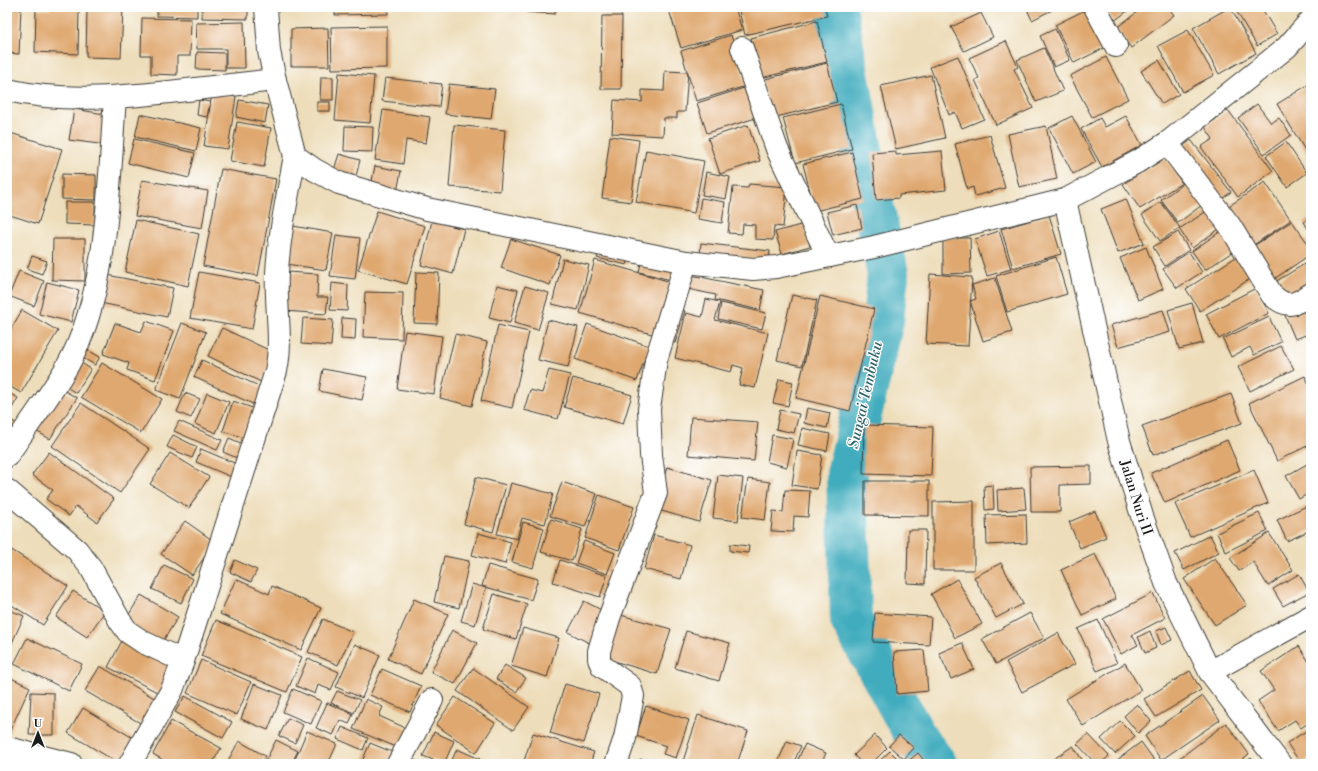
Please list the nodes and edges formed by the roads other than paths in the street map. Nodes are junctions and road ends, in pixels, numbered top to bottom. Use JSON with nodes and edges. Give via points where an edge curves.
{"nodes":[{"id":1,"x":266,"y":7,"type":"edge"},
{"id":2,"x":1095,"y":7,"type":"edge"},
{"id":3,"x":1311,"y":20,"type":"edge"},
{"id":4,"x":1116,"y":46,"type":"dead end"},
{"id":5,"x":742,"y":48,"type":"dead end"},
{"id":6,"x":275,"y":80,"type":"junction"},
{"id":7,"x":7,"y":90,"type":"edge"},
{"id":8,"x":115,"y":97,"type":"junction"},
{"id":9,"x":1167,"y":143,"type":"junction"},
{"id":10,"x":295,"y":156,"type":"junction"},
{"id":11,"x":1065,"y":200,"type":"junction"},
{"id":12,"x":828,"y":256,"type":"junction"},
{"id":13,"x":686,"y":262,"type":"junction"},
{"id":14,"x":1311,"y":294,"type":"edge"},
{"id":15,"x":7,"y":456,"type":"edge"},
{"id":16,"x":7,"y":490,"type":"edge"},
{"id":17,"x":1311,"y":616,"type":"edge"},
{"id":18,"x":183,"y":661,"type":"junction"},
{"id":19,"x":1210,"y":672,"type":"junction"},
{"id":20,"x":432,"y":700,"type":"dead end"},
{"id":21,"x":7,"y":748,"type":"edge"},
{"id":22,"x":71,"y":764,"type":"edge"},
{"id":23,"x":130,"y":764,"type":"edge"},
{"id":24,"x":398,"y":764,"type":"edge"},
{"id":25,"x":616,"y":764,"type":"edge"},
{"id":26,"x":1280,"y":764,"type":"edge"}],
"edges":[{"from":1,"to":6,"type":"street"},
{"from":2,"to":4,"type":"street"},
{"from":3,"to":9,"type":"street","via":[[1288,47]]},
{"from":5,"to":12,"type":"street","via":[[777,150]]},
{"from":6,"to":8,"type":"street"},
{"from":6,"to":10,"type":"street"},
{"from":7,"to":8,"type":"street","via":[[27,95],[69,99]]},
{"from":8,"to":15,"type":"street","via":[[103,242],[96,287],[82,333],[68,365]]},
{"from":9,"to":11,"type":"street"},
{"from":9,"to":14,"type":"street","via":[[1230,226],[1272,295],[1286,305]]},
{"from":10,"to":13,"type":"street","via":[[339,183],[427,209]]},
{"from":10,"to":18,"type":"street","via":[[277,272],[276,308],[280,353]]},
{"from":11,"to":12,"type":"street"},
{"from":11,"to":19,"type":"street","name":"Jalan Nuri II","via":[[1120,441],[1142,516],[1166,583]]},
{"from":12,"to":13,"type":"street","via":[[753,269]]},
{"from":13,"to":25,"type":"street","via":[[656,360],[649,409],[656,493],[598,651],[602,666],[630,686],[633,696],[625,738]]},
{"from":16,"to":18,"type":"street","via":[[77,550],[91,568],[128,632]]},
{"from":17,"to":19,"type":"street"},
{"from":18,"to":23,"type":"street","via":[[172,690]]},
{"from":19,"to":26,"type":"street","name":"Jalan Nuri II"},
{"from":20,"to":24,"type":"street"},
{"from":21,"to":22,"type":"street"}]}
